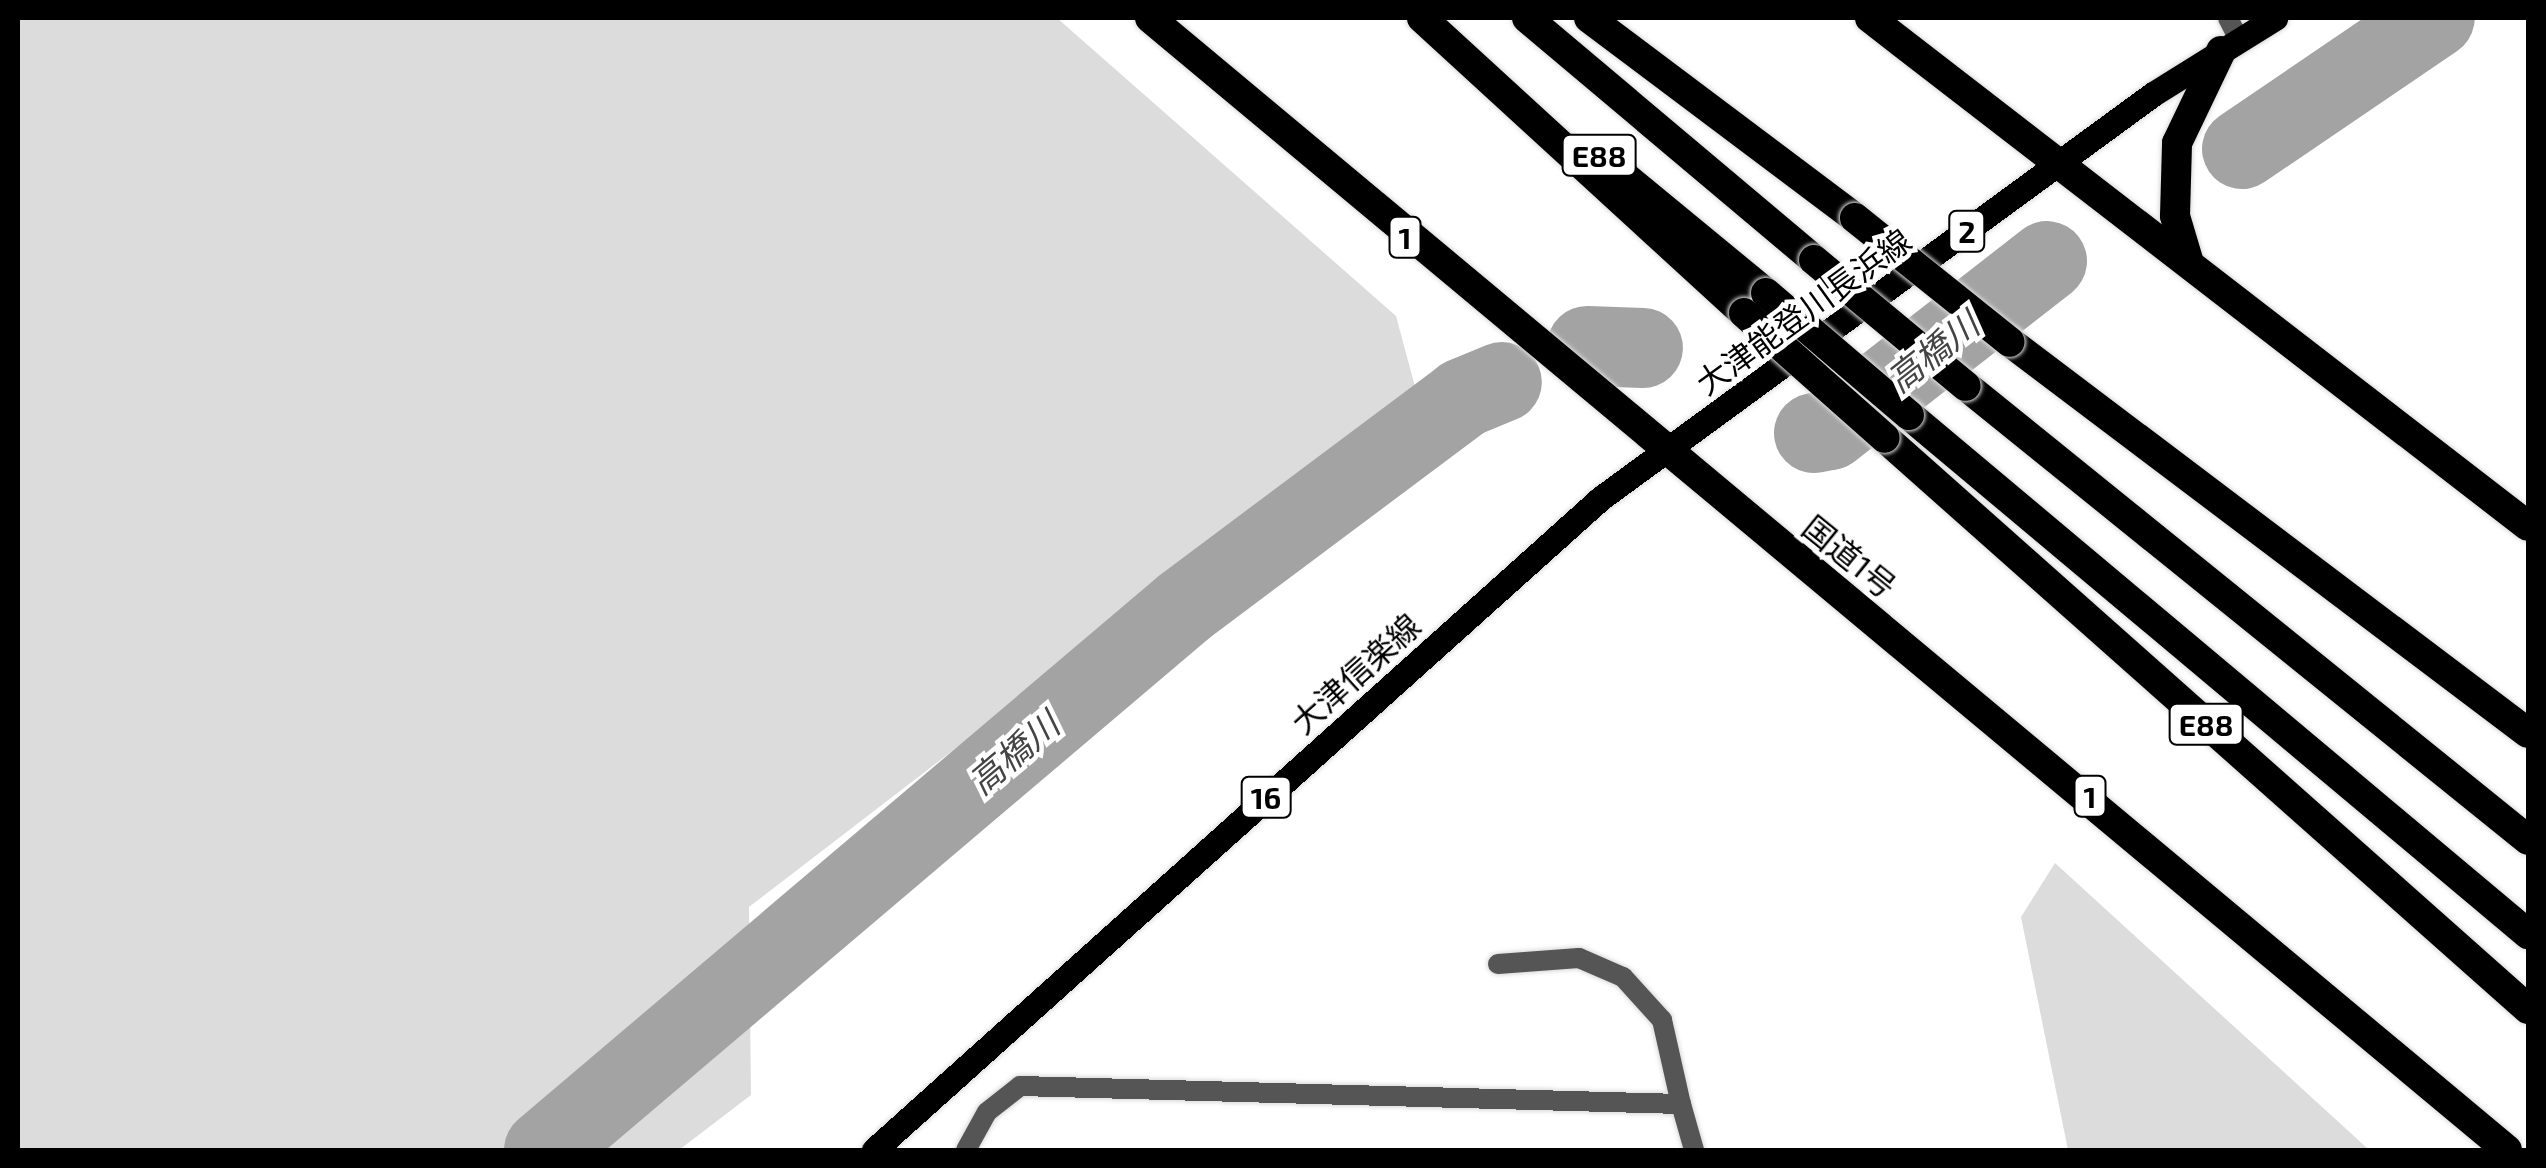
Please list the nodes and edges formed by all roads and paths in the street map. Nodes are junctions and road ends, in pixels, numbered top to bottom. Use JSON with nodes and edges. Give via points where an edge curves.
{"nodes":[{"id":1,"x":1150,"y":18,"type":"edge"},
{"id":2,"x":1422,"y":18,"type":"edge"},
{"id":3,"x":1432,"y":18,"type":"edge"},
{"id":4,"x":1527,"y":18,"type":"edge"},
{"id":5,"x":1589,"y":18,"type":"edge"},
{"id":6,"x":1870,"y":18,"type":"edge"},
{"id":7,"x":2275,"y":18,"type":"edge"},
{"id":8,"x":2230,"y":36,"type":"edge"},
{"id":9,"x":2061,"y":162,"type":"junction"},
{"id":10,"x":2189,"y":263,"type":"junction"},
{"id":11,"x":1755,"y":303,"type":"junction"},
{"id":12,"x":2356,"y":399,"type":"junction"},
{"id":13,"x":1664,"y":452,"type":"junction"},
{"id":14,"x":2528,"y":510,"type":"edge"},
{"id":15,"x":2528,"y":526,"type":"edge"},
{"id":16,"x":2528,"y":733,"type":"edge"},
{"id":17,"x":2528,"y":840,"type":"edge"},
{"id":18,"x":2528,"y":934,"type":"edge"},
{"id":19,"x":1498,"y":964,"type":"dead end"},
{"id":20,"x":2528,"y":1009,"type":"edge"},
{"id":21,"x":1681,"y":1104,"type":"junction"},
{"id":22,"x":874,"y":1150,"type":"edge"},
{"id":23,"x":966,"y":1150,"type":"edge"},
{"id":24,"x":1694,"y":1150,"type":"edge"},
{"id":25,"x":2506,"y":1150,"type":"edge"}],
"edges":[{"from":1,"to":13,"type":"highway","name":"国道1号","number":"1"},
{"from":2,"to":11,"type":"highway"},
{"from":3,"to":11,"type":"highway","number":"E88"},
{"from":4,"to":17,"type":"highway","number":"E88","bridge":true,"via":[[1966,386]]},
{"from":5,"to":16,"type":"highway","bridge":true},
{"from":6,"to":9,"type":"highway"},
{"from":7,"to":8,"type":"main road","name":"大津能登川長浜線","number":"2"},
{"from":8,"to":9,"type":"main road","name":"大津能登川長浜線","number":"2"},
{"from":8,"to":10,"type":"highway","via":[[2177,143],[2175,216]]},
{"from":9,"to":10,"type":"highway"},
{"from":9,"to":13,"type":"main road","name":"大津能登川長浜線","number":"2"},
{"from":10,"to":12,"type":"highway"},
{"from":11,"to":18,"type":"highway","number":"E88","bridge":true,"via":[[1909,416]]},
{"from":11,"to":20,"type":"highway","number":"E88","bridge":true,"via":[[1884,438]]},
{"from":12,"to":14,"type":"main road"},
{"from":12,"to":15,"type":"highway"},
{"from":13,"to":22,"type":"main road","name":"大津信楽線","number":"16","via":[[1567,525]]},
{"from":13,"to":25,"type":"highway","name":"国道1号","number":"1","via":[[2143,839]]},
{"from":19,"to":21,"type":"lane","via":[[1579,958],[1623,977],[1662,1020]]},
{"from":21,"to":23,"type":"lane","via":[[1020,1086],[988,1112]]},
{"from":21,"to":24,"type":"lane"}]}
